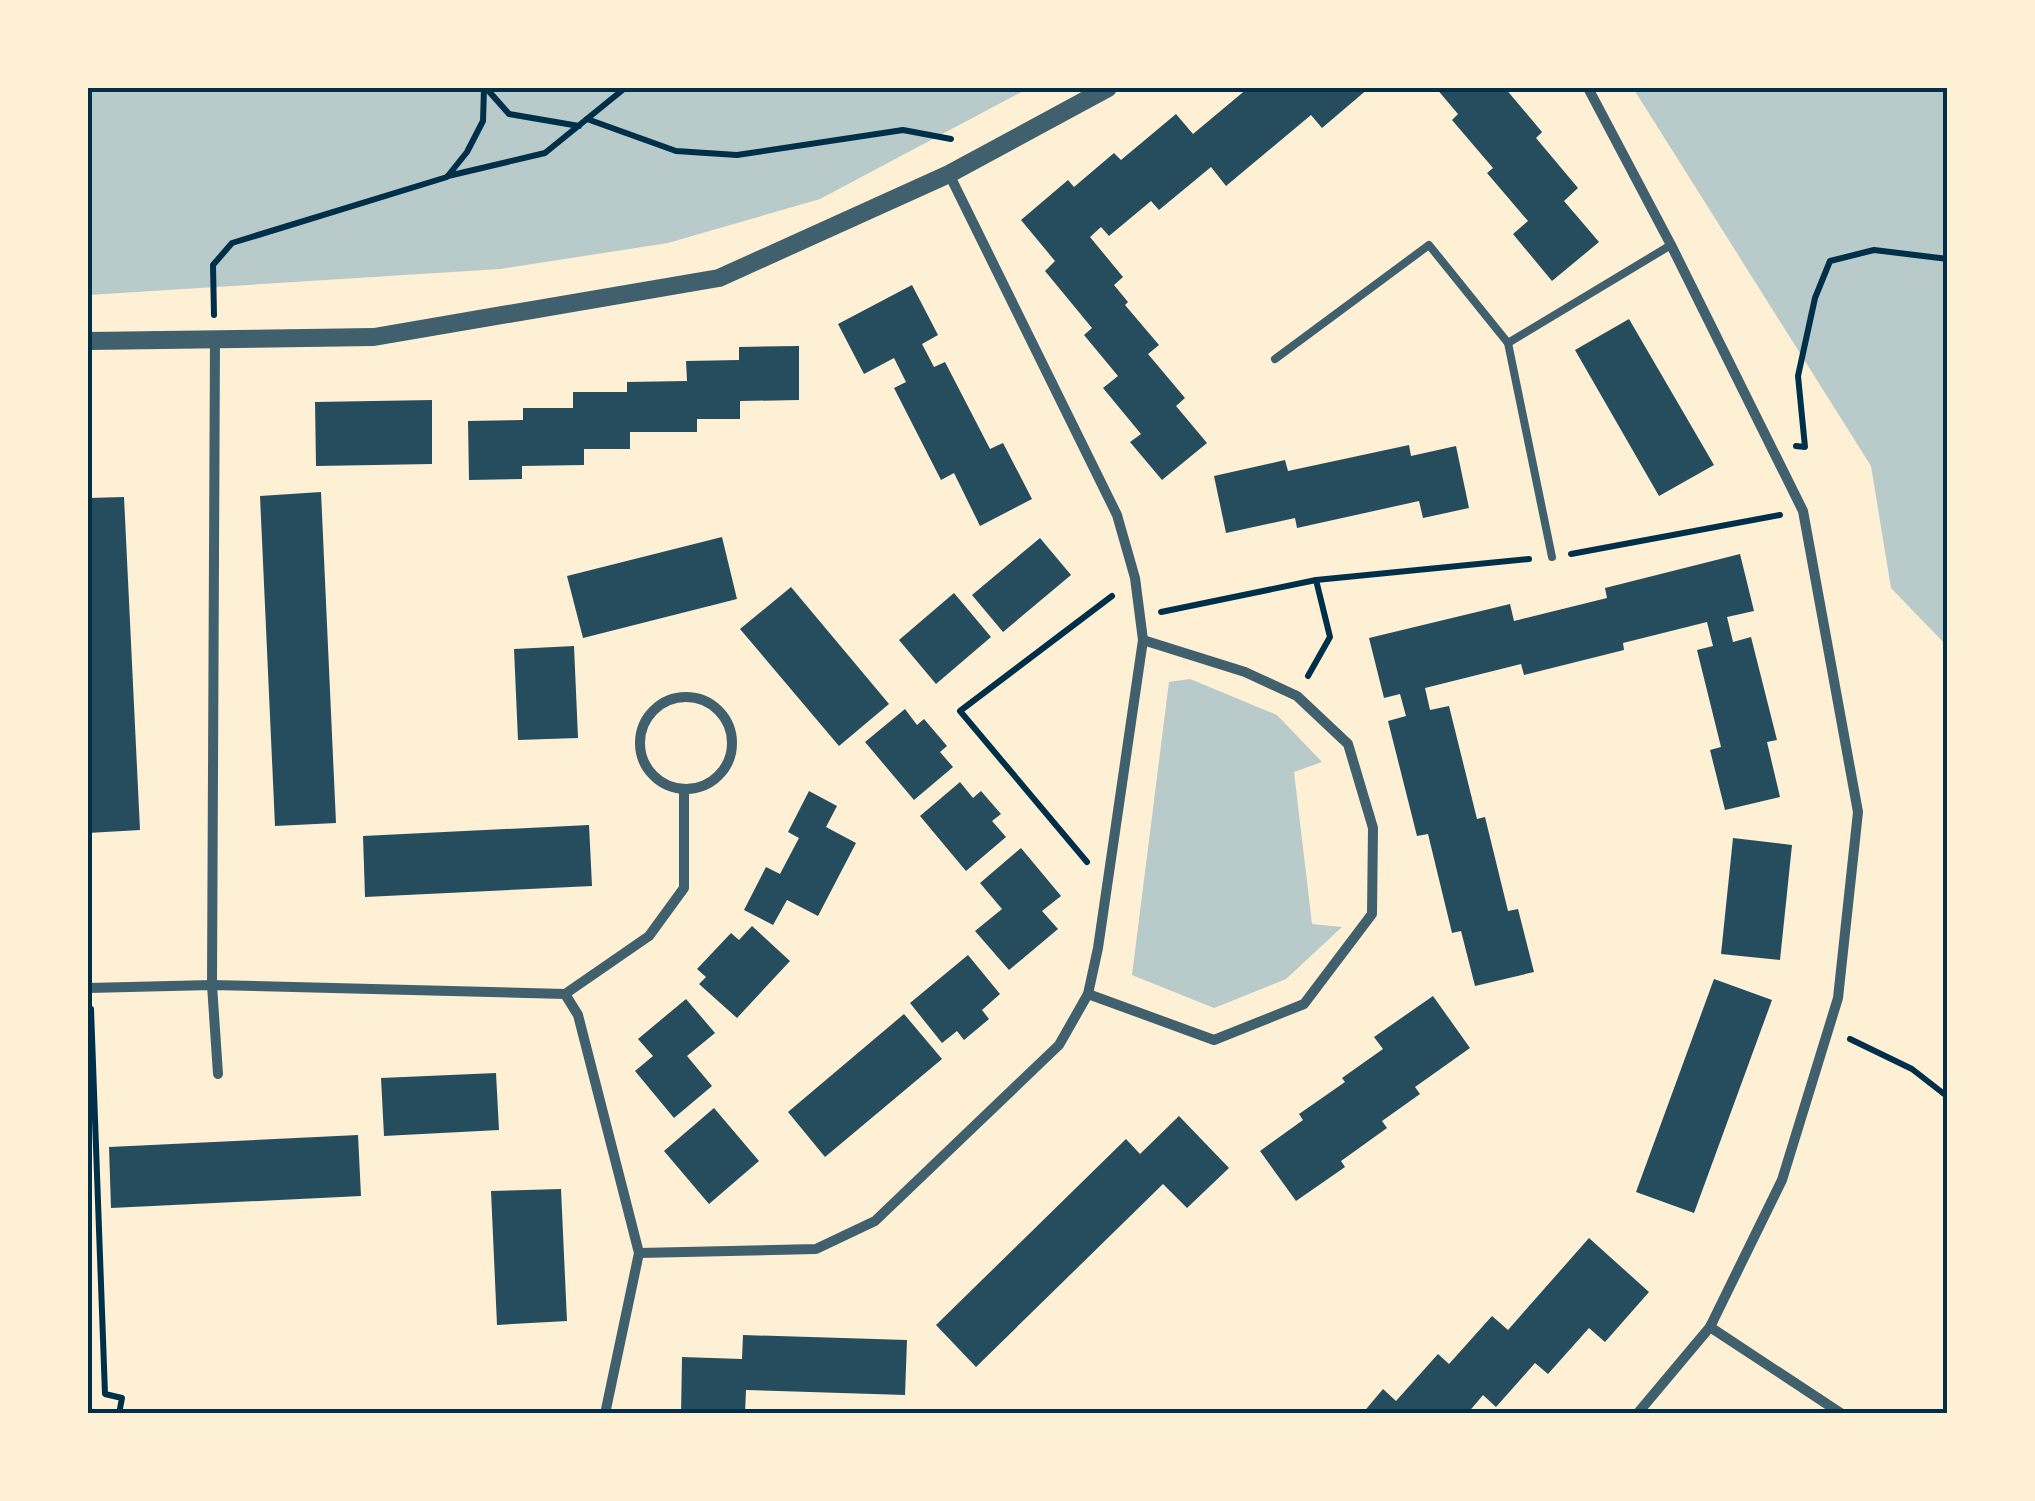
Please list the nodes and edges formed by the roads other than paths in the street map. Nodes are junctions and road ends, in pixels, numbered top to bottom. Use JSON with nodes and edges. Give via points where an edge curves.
{"nodes":[{"id":1,"x":1108,"y":88,"type":"edge"},
{"id":2,"x":1588,"y":88,"type":"edge"},
{"id":3,"x":949,"y":174,"type":"junction"},
{"id":4,"x":1671,"y":245,"type":"junction"},
{"id":5,"x":214,"y":338,"type":"junction"},
{"id":6,"x":88,"y":341,"type":"edge"},
{"id":7,"x":1508,"y":344,"type":"junction"},
{"id":8,"x":1274,"y":359,"type":"dead end"},
{"id":9,"x":1552,"y":557,"type":"road end"},
{"id":10,"x":1143,"y":640,"type":"junction"},
{"id":11,"x":684,"y":790,"type":"junction"},
{"id":12,"x":212,"y":985,"type":"junction"},
{"id":13,"x":89,"y":988,"type":"edge"},
{"id":14,"x":565,"y":994,"type":"junction"},
{"id":15,"x":1088,"y":994,"type":"junction"},
{"id":16,"x":218,"y":1074,"type":"dead end"},
{"id":17,"x":638,"y":1252,"type":"junction"},
{"id":18,"x":1710,"y":1327,"type":"junction"},
{"id":19,"x":604,"y":1414,"type":"edge"},
{"id":20,"x":1637,"y":1414,"type":"edge"},
{"id":21,"x":1842,"y":1414,"type":"edge"}],
"edges":[{"from":1,"to":3,"type":"street"},
{"from":2,"to":4,"type":"street"},
{"from":3,"to":5,"type":"street","via":[[719,278],[374,337]]},
{"from":3,"to":10,"type":"street","via":[[1117,516]]},
{"from":4,"to":7,"type":"lane"},
{"from":4,"to":18,"type":"street","via":[[1804,511],[1858,812],[1838,998],[1782,1180]]},
{"from":5,"to":6,"type":"street"},
{"from":5,"to":12,"type":"street"},
{"from":7,"to":8,"type":"lane","via":[[1429,245]]},
{"from":7,"to":9,"type":"lane"},
{"from":10,"to":15,"type":"street"},
{"from":10,"to":15,"type":"street","via":[[1297,696],[1348,744],[1373,828],[1372,914],[1304,1004],[1214,1040]]},
{"from":11,"to":11,"type":"street","via":[[647,769],[640,741],[650,714],[688,697],[718,709],[732,737],[726,768],[700,788]]},
{"from":11,"to":14,"type":"street","via":[[684,888],[649,936]]},
{"from":12,"to":13,"type":"street"},
{"from":12,"to":14,"type":"street"},
{"from":12,"to":16,"type":"street"},
{"from":14,"to":17,"type":"street","via":[[578,1015]]},
{"from":15,"to":17,"type":"street","via":[[1059,1045],[875,1221],[816,1249]]},
{"from":17,"to":19,"type":"street"},
{"from":18,"to":20,"type":"street"},
{"from":18,"to":21,"type":"street"}]}
